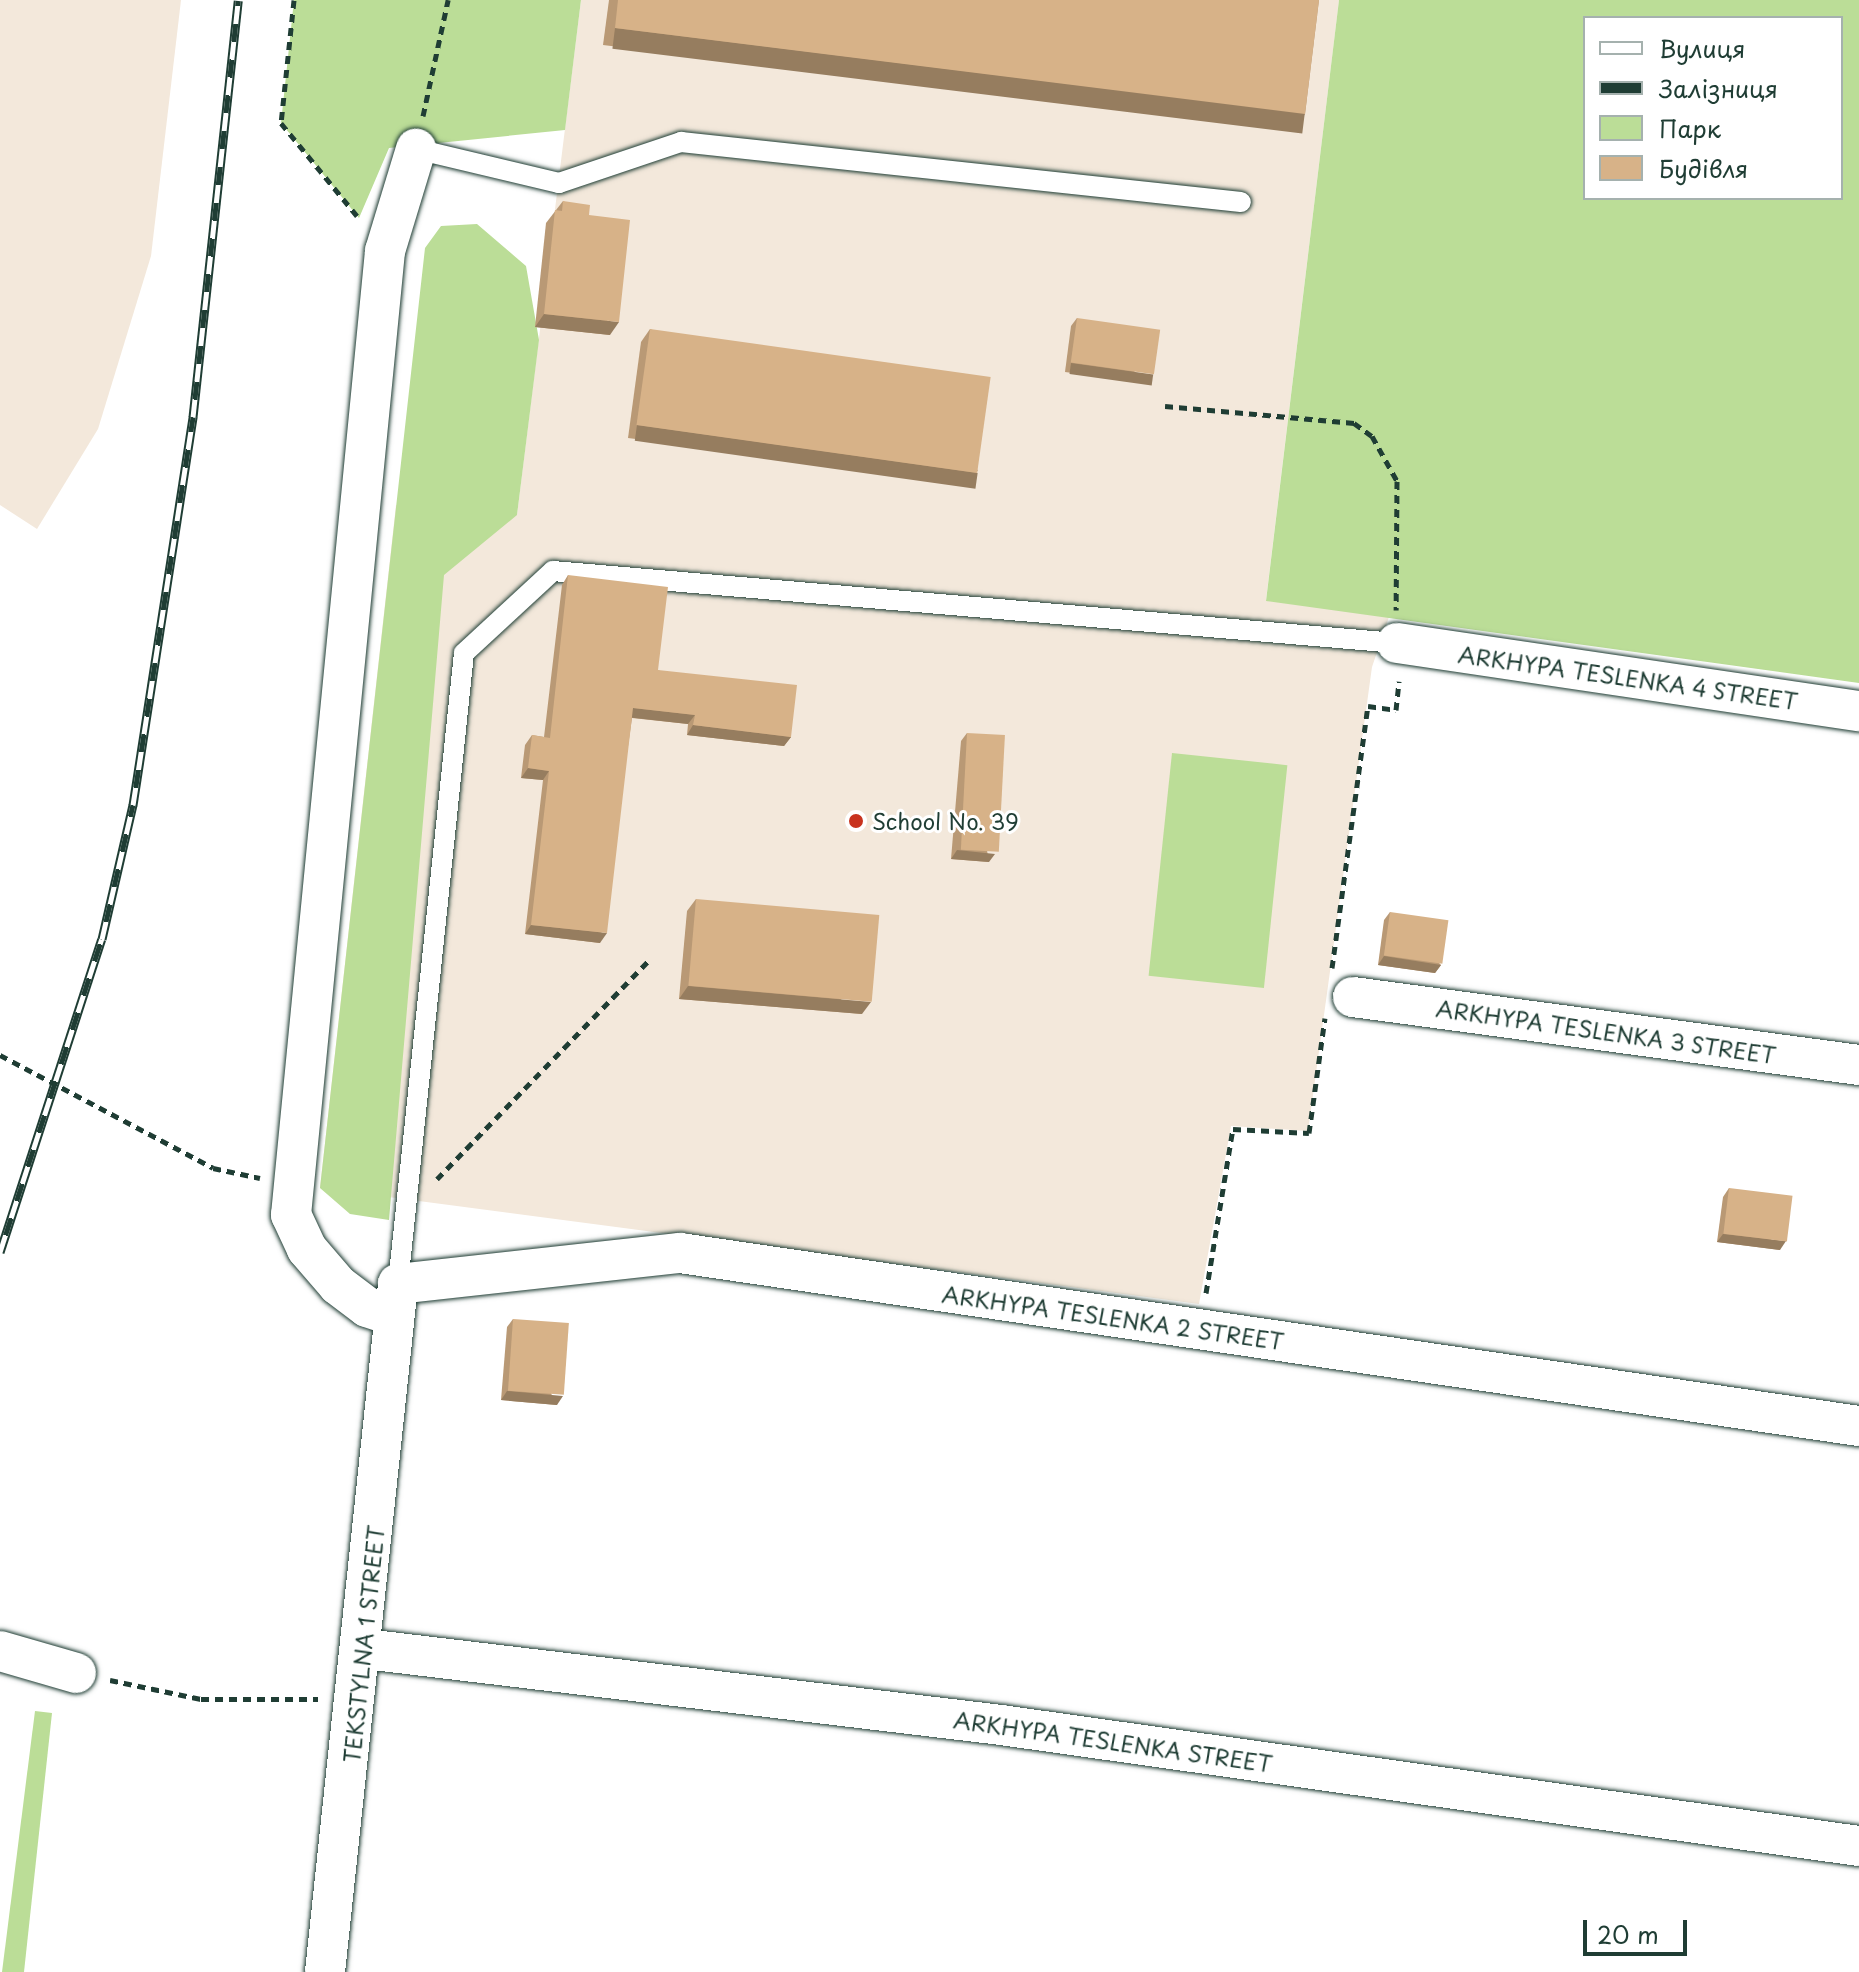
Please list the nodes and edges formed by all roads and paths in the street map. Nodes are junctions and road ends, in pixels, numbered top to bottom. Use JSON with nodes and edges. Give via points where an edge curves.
{"nodes":[{"id":1,"x":294,"y":0,"type":"edge"},
{"id":2,"x":448,"y":0,"type":"edge"},
{"id":3,"x":416,"y":149,"type":"junction"},
{"id":4,"x":1241,"y":202,"type":"dead end"},
{"id":5,"x":385,"y":251,"type":"junction"},
{"id":6,"x":1165,"y":406,"type":"dead end"},
{"id":7,"x":1397,"y":643,"type":"junction"},
{"id":8,"x":1396,"y":710,"type":"dead end"},
{"id":9,"x":1859,"y":711,"type":"edge"},
{"id":10,"x":650,"y":959,"type":"dead end"},
{"id":11,"x":1337,"y":993,"type":"junction"},
{"id":12,"x":0,"y":1055,"type":"edge"},
{"id":13,"x":1859,"y":1065,"type":"edge"},
{"id":14,"x":292,"y":1185,"type":"junction"},
{"id":15,"x":406,"y":1211,"type":"junction"},
{"id":16,"x":396,"y":1300,"type":"junction"},
{"id":17,"x":1200,"y":1329,"type":"junction"},
{"id":18,"x":1859,"y":1426,"type":"edge"},
{"id":19,"x":365,"y":1649,"type":"junction"},
{"id":20,"x":0,"y":1651,"type":"edge"},
{"id":21,"x":76,"y":1673,"type":"joint"},
{"id":22,"x":359,"y":1699,"type":"junction"},
{"id":23,"x":1859,"y":1846,"type":"edge"},
{"id":24,"x":325,"y":1972,"type":"edge"}],
"edges":[{"from":1,"to":5,"type":"path","via":[[281,123]]},
{"from":2,"to":3,"type":"path"},
{"from":3,"to":4,"type":"lane","via":[[559,183],[681,142]]},
{"from":3,"to":5,"type":"street"},
{"from":5,"to":14,"type":"street"},
{"from":6,"to":7,"type":"path","via":[[1354,423],[1372,436],[1397,481]]},
{"from":7,"to":9,"type":"street","name":"ARKHYPA TESLENKA 4 STREET"},
{"from":7,"to":15,"type":"lane","via":[[553,571],[464,653]]},
{"from":8,"to":11,"type":"path","via":[[1368,706]]},
{"from":10,"to":15,"type":"path"},
{"from":11,"to":13,"type":"street","name":"ARKHYPA TESLENKA 3 STREET"},
{"from":11,"to":17,"type":"path","via":[[1309,1133],[1233,1129]]},
{"from":12,"to":14,"type":"path","via":[[213,1168]]},
{"from":14,"to":16,"type":"street","via":[[291,1215],[307,1249],[357,1300]]},
{"from":15,"to":16,"type":"lane"},
{"from":16,"to":17,"type":"street","name":"ARKHYPA TESLENKA 2 STREET","via":[[680,1253]]},
{"from":16,"to":19,"type":"street","name":"TEKSTYLNA 1 STREET"},
{"from":17,"to":18,"type":"street","name":"ARKHYPA TESLENKA 2 STREET"},
{"from":19,"to":22,"type":"street","name":"TEKSTYLNA 1 STREET"},
{"from":19,"to":23,"type":"street","name":"ARKHYPA TESLENKA STREET","via":[[1001,1725]]},
{"from":20,"to":21,"type":"street"},
{"from":21,"to":22,"type":"path","via":[[201,1699]]},
{"from":22,"to":24,"type":"street","name":"TEKSTYLNA 1 STREET"}]}
